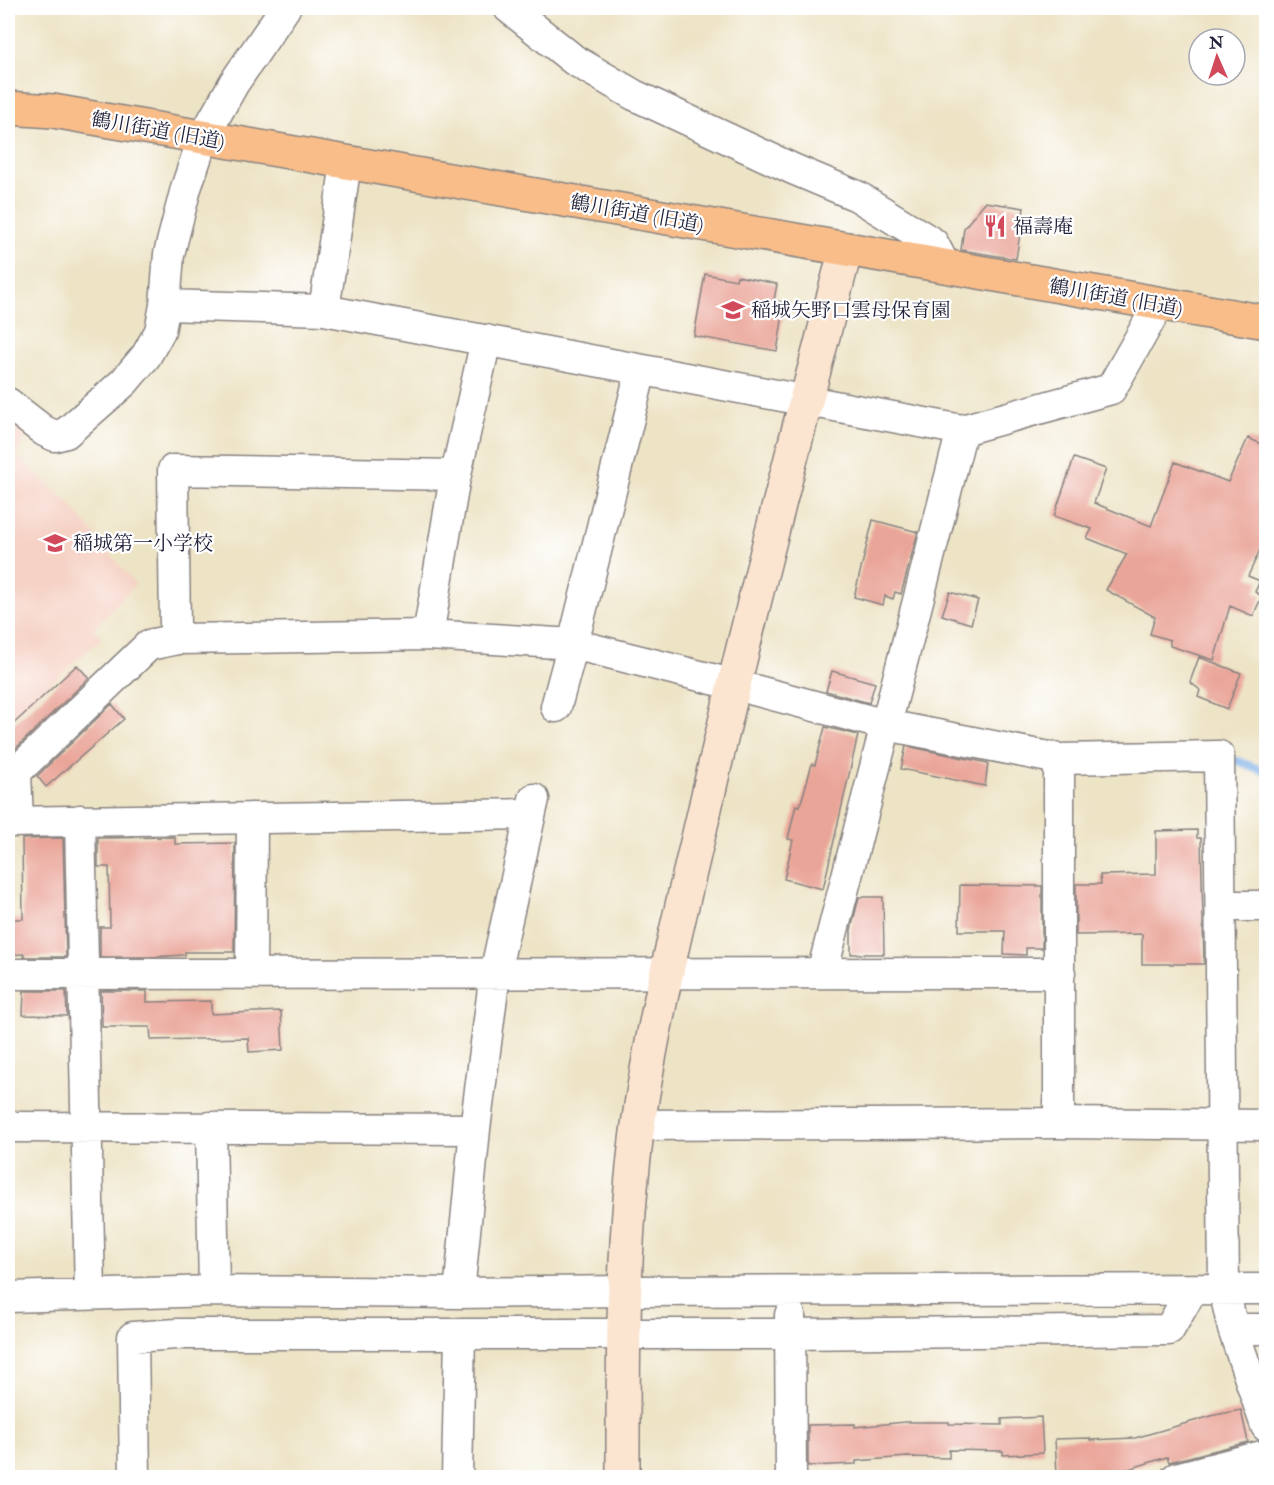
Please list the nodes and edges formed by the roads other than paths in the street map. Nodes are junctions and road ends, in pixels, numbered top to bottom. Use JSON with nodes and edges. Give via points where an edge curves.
{"nodes":[{"id":1,"x":285,"y":8,"type":"edge"},
{"id":2,"x":509,"y":8,"type":"edge"},
{"id":3,"x":8,"y":108,"type":"edge"},
{"id":4,"x":203,"y":138,"type":"junction"},
{"id":5,"x":346,"y":163,"type":"junction"},
{"id":6,"x":846,"y":249,"type":"junction"},
{"id":7,"x":945,"y":266,"type":"junction"},
{"id":8,"x":1159,"y":304,"type":"junction"},
{"id":9,"x":165,"y":305,"type":"junction"},
{"id":10,"x":324,"y":310,"type":"junction"},
{"id":11,"x":1266,"y":322,"type":"edge"},
{"id":12,"x":486,"y":340,"type":"junction"},
{"id":13,"x":641,"y":370,"type":"junction"},
{"id":14,"x":806,"y":400,"type":"junction"},
{"id":15,"x":8,"y":403,"type":"edge"},
{"id":16,"x":962,"y":430,"type":"junction"},
{"id":17,"x":456,"y":475,"type":"junction"},
{"id":18,"x":428,"y":636,"type":"junction"},
{"id":19,"x":177,"y":639,"type":"junction"},
{"id":20,"x":573,"y":644,"type":"junction"},
{"id":21,"x":716,"y":680,"type":"dead end"},
{"id":22,"x":754,"y":690,"type":"dead end"},
{"id":23,"x":556,"y":707,"type":"dead end"},
{"id":24,"x":886,"y":724,"type":"junction"},
{"id":25,"x":1059,"y":759,"type":"junction"},
{"id":26,"x":252,"y":818,"type":"junction"},
{"id":27,"x":80,"y":820,"type":"junction"},
{"id":28,"x":13,"y":822,"type":"edge"},
{"id":29,"x":1221,"y":906,"type":"junction"},
{"id":30,"x":1266,"y":906,"type":"edge"},
{"id":31,"x":251,"y":973,"type":"junction"},
{"id":32,"x":495,"y":973,"type":"junction"},
{"id":33,"x":666,"y":973,"type":"junction"},
{"id":34,"x":822,"y":973,"type":"junction"},
{"id":35,"x":1060,"y":973,"type":"junction"},
{"id":36,"x":8,"y":974,"type":"edge"},
{"id":37,"x":83,"y":974,"type":"junction"},
{"id":38,"x":1059,"y":1123,"type":"junction"},
{"id":39,"x":638,"y":1125,"type":"junction"},
{"id":40,"x":1223,"y":1125,"type":"junction"},
{"id":41,"x":1266,"y":1125,"type":"edge"},
{"id":42,"x":8,"y":1127,"type":"edge"},
{"id":43,"x":86,"y":1127,"type":"junction"},
{"id":44,"x":211,"y":1127,"type":"junction"},
{"id":45,"x":475,"y":1129,"type":"junction"},
{"id":46,"x":1224,"y":1289,"type":"junction"},
{"id":47,"x":1266,"y":1289,"type":"edge"},
{"id":48,"x":1192,"y":1290,"type":"junction"},
{"id":49,"x":214,"y":1291,"type":"junction"},
{"id":50,"x":624,"y":1291,"type":"junction"},
{"id":51,"x":789,"y":1291,"type":"junction"},
{"id":52,"x":175,"y":1293,"type":"junction"},
{"id":53,"x":459,"y":1293,"type":"junction"},
{"id":54,"x":510,"y":1293,"type":"junction"},
{"id":55,"x":90,"y":1294,"type":"junction"},
{"id":56,"x":8,"y":1297,"type":"edge"},
{"id":57,"x":1233,"y":1329,"type":"junction"},
{"id":58,"x":1266,"y":1329,"type":"edge"},
{"id":59,"x":508,"y":1333,"type":"junction"},
{"id":60,"x":177,"y":1334,"type":"junction"},
{"id":61,"x":623,"y":1334,"type":"junction"},
{"id":62,"x":790,"y":1334,"type":"junction"},
{"id":63,"x":460,"y":1335,"type":"junction"},
{"id":64,"x":1266,"y":1426,"type":"edge"},
{"id":65,"x":1266,"y":1455,"type":"edge"},
{"id":66,"x":135,"y":1478,"type":"edge"},
{"id":67,"x":457,"y":1478,"type":"edge"},
{"id":68,"x":623,"y":1478,"type":"edge"},
{"id":69,"x":791,"y":1478,"type":"edge"},
{"id":70,"x":1176,"y":1478,"type":"edge"}],
"edges":[{"from":1,"to":4,"type":"street","via":[[234,83]]},
{"from":2,"to":7,"type":"street","via":[[574,60],[634,95],[857,196],[933,243]]},
{"from":3,"to":4,"type":"main road","name":"鶴川街道 (旧道)","via":[[53,111]]},
{"from":4,"to":5,"type":"main road","name":"鶴川街道 (旧道)"},
{"from":4,"to":9,"type":"street","via":[[169,254]]},
{"from":5,"to":6,"type":"main road","name":"鶴川街道 (旧道)"},
{"from":5,"to":10,"type":"street"},
{"from":6,"to":7,"type":"main road","name":"鶴川街道 (旧道)"},
{"from":6,"to":14,"type":"street"},
{"from":7,"to":8,"type":"main road","name":"鶴川街道 (旧道)"},
{"from":8,"to":11,"type":"main road","name":"鶴川街道 (旧道)"},
{"from":8,"to":16,"type":"street","via":[[1110,389]]},
{"from":9,"to":10,"type":"street"},
{"from":9,"to":15,"type":"street","via":[[160,331],[146,356],[124,382],[66,433],[44,431]]},
{"from":10,"to":12,"type":"street"},
{"from":12,"to":13,"type":"street"},
{"from":12,"to":17,"type":"street"},
{"from":13,"to":14,"type":"street"},
{"from":13,"to":20,"type":"street"},
{"from":14,"to":16,"type":"street"},
{"from":14,"to":33,"type":"street","via":[[733,683]]},
{"from":16,"to":24,"type":"street"},
{"from":17,"to":18,"type":"street"},
{"from":17,"to":19,"type":"street","via":[[173,470]]},
{"from":18,"to":19,"type":"street"},
{"from":18,"to":20,"type":"street"},
{"from":19,"to":28,"type":"street","via":[[149,645],[16,772]]},
{"from":20,"to":21,"type":"street"},
{"from":20,"to":23,"type":"street"},
{"from":22,"to":24,"type":"street"},
{"from":24,"to":25,"type":"street"},
{"from":24,"to":34,"type":"street"},
{"from":25,"to":29,"type":"street","via":[[1219,756]]},
{"from":25,"to":35,"type":"street"},
{"from":26,"to":27,"type":"street"},
{"from":26,"to":31,"type":"street"},
{"from":26,"to":32,"type":"street","via":[[532,807]]},
{"from":27,"to":28,"type":"street"},
{"from":27,"to":37,"type":"street"},
{"from":29,"to":30,"type":"street"},
{"from":29,"to":40,"type":"street"},
{"from":31,"to":32,"type":"street"},
{"from":31,"to":37,"type":"street"},
{"from":32,"to":33,"type":"street"},
{"from":32,"to":45,"type":"street"},
{"from":33,"to":34,"type":"street"},
{"from":33,"to":39,"type":"street"},
{"from":34,"to":35,"type":"street"},
{"from":35,"to":38,"type":"street"},
{"from":36,"to":37,"type":"street"},
{"from":37,"to":43,"type":"street"},
{"from":38,"to":39,"type":"street"},
{"from":38,"to":40,"type":"street"},
{"from":39,"to":50,"type":"street"},
{"from":40,"to":41,"type":"street"},
{"from":40,"to":46,"type":"street"},
{"from":42,"to":43,"type":"street"},
{"from":43,"to":44,"type":"street"},
{"from":43,"to":55,"type":"street"},
{"from":44,"to":45,"type":"street"},
{"from":44,"to":49,"type":"street"},
{"from":45,"to":53,"type":"street"},
{"from":46,"to":47,"type":"street"},
{"from":46,"to":48,"type":"street"},
{"from":46,"to":57,"type":"street"},
{"from":48,"to":51,"type":"street"},
{"from":48,"to":62,"type":"street","via":[[1169,1329]]},
{"from":49,"to":52,"type":"street"},
{"from":49,"to":53,"type":"street"},
{"from":50,"to":51,"type":"street"},
{"from":50,"to":54,"type":"street"},
{"from":50,"to":61,"type":"street"},
{"from":51,"to":62,"type":"street"},
{"from":52,"to":55,"type":"street"},
{"from":52,"to":60,"type":"street"},
{"from":53,"to":54,"type":"street"},
{"from":54,"to":59,"type":"street"},
{"from":55,"to":56,"type":"street"},
{"from":57,"to":58,"type":"street"},
{"from":57,"to":64,"type":"street"},
{"from":59,"to":61,"type":"street"},
{"from":59,"to":63,"type":"street"},
{"from":60,"to":63,"type":"street"},
{"from":60,"to":66,"type":"street","via":[[133,1337]]},
{"from":61,"to":62,"type":"street"},
{"from":61,"to":68,"type":"street"},
{"from":62,"to":69,"type":"street"},
{"from":63,"to":67,"type":"street"},
{"from":65,"to":70,"type":"street"}]}
